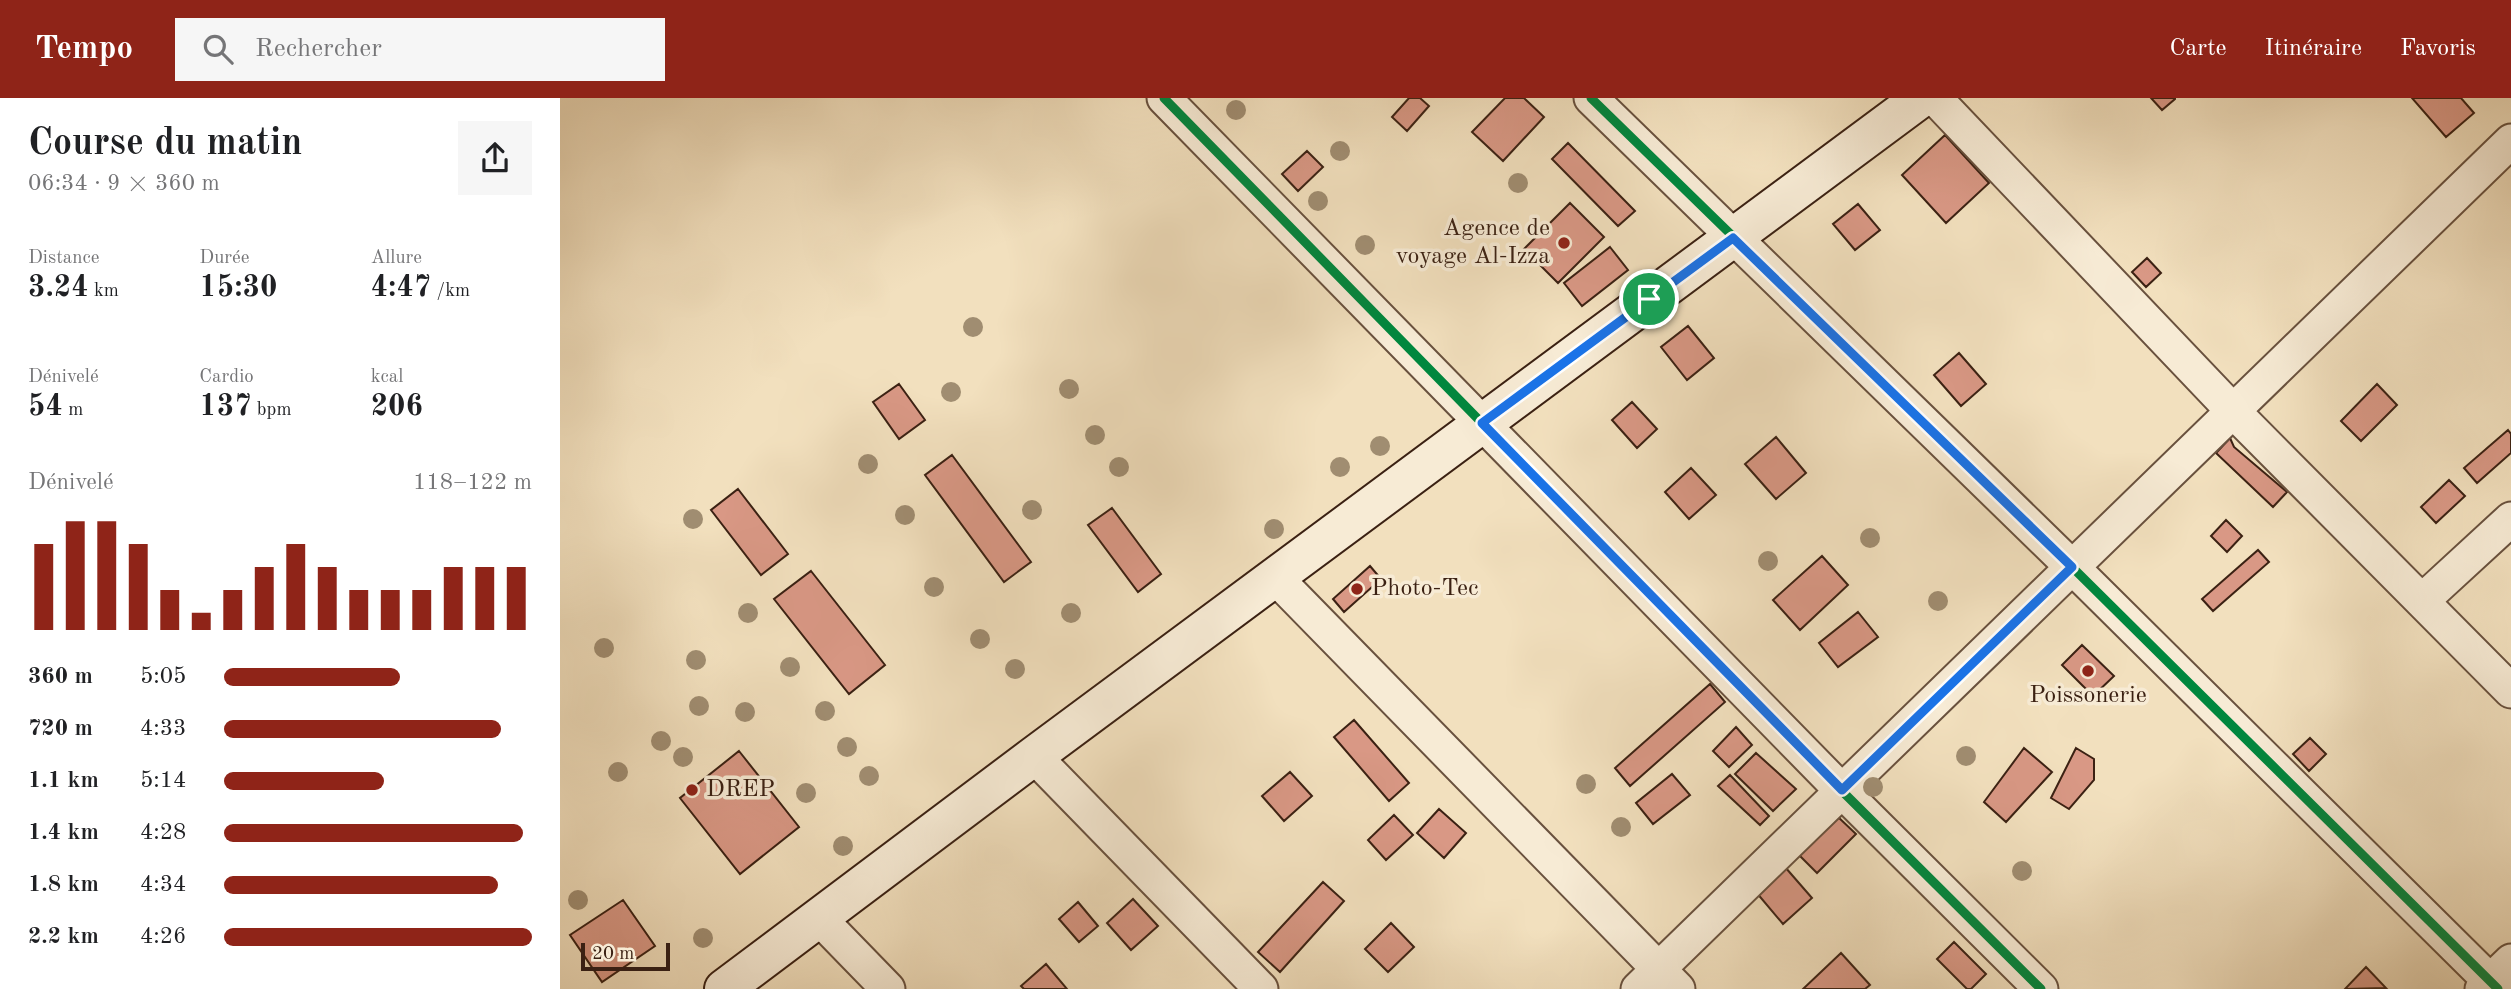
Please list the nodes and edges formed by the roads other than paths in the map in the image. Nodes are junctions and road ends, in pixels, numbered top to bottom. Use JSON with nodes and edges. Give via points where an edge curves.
{"nodes":[{"id":1,"x":1164,"y":98,"type":"edge"},
{"id":2,"x":1591,"y":98,"type":"edge"},
{"id":3,"x":1921,"y":98,"type":"edge"},
{"id":4,"x":1935,"y":98,"type":"edge"},
{"id":5,"x":2511,"y":141,"type":"edge"},
{"id":6,"x":1733,"y":238,"type":"junction"},
{"id":7,"x":2233,"y":411,"type":"junction"},
{"id":8,"x":1482,"y":423,"type":"junction"},
{"id":9,"x":2511,"y":519,"type":"edge"},
{"id":10,"x":2072,"y":567,"type":"junction"},
{"id":11,"x":1275,"y":577,"type":"junction"},
{"id":12,"x":2423,"y":600,"type":"junction"},
{"id":13,"x":2511,"y":691,"type":"edge"},
{"id":14,"x":1034,"y":756,"type":"junction"},
{"id":15,"x":1842,"y":790,"type":"junction"},
{"id":16,"x":820,"y":919,"type":"junction"},
{"id":17,"x":2495,"y":980,"type":"edge"},
{"id":18,"x":1658,"y":982,"type":"edge"},
{"id":19,"x":724,"y":989,"type":"edge"},
{"id":20,"x":888,"y":989,"type":"edge"},
{"id":21,"x":1261,"y":989,"type":"edge"},
{"id":22,"x":2041,"y":989,"type":"edge"}],
"edges":[{"from":1,"to":8,"type":"street"},
{"from":2,"to":6,"type":"street"},
{"from":3,"to":6,"type":"main road"},
{"from":4,"to":7,"type":"street"},
{"from":5,"to":7,"type":"street"},
{"from":6,"to":8,"type":"main road"},
{"from":6,"to":10,"type":"street"},
{"from":7,"to":10,"type":"street"},
{"from":7,"to":12,"type":"street"},
{"from":8,"to":11,"type":"main road"},
{"from":8,"to":15,"type":"street"},
{"from":9,"to":12,"type":"street"},
{"from":10,"to":15,"type":"street"},
{"from":10,"to":17,"type":"street"},
{"from":11,"to":14,"type":"main road"},
{"from":11,"to":18,"type":"street"},
{"from":12,"to":13,"type":"street"},
{"from":14,"to":16,"type":"main road"},
{"from":14,"to":21,"type":"street"},
{"from":15,"to":18,"type":"street"},
{"from":15,"to":22,"type":"street"},
{"from":16,"to":19,"type":"main road"},
{"from":16,"to":20,"type":"street"}]}
